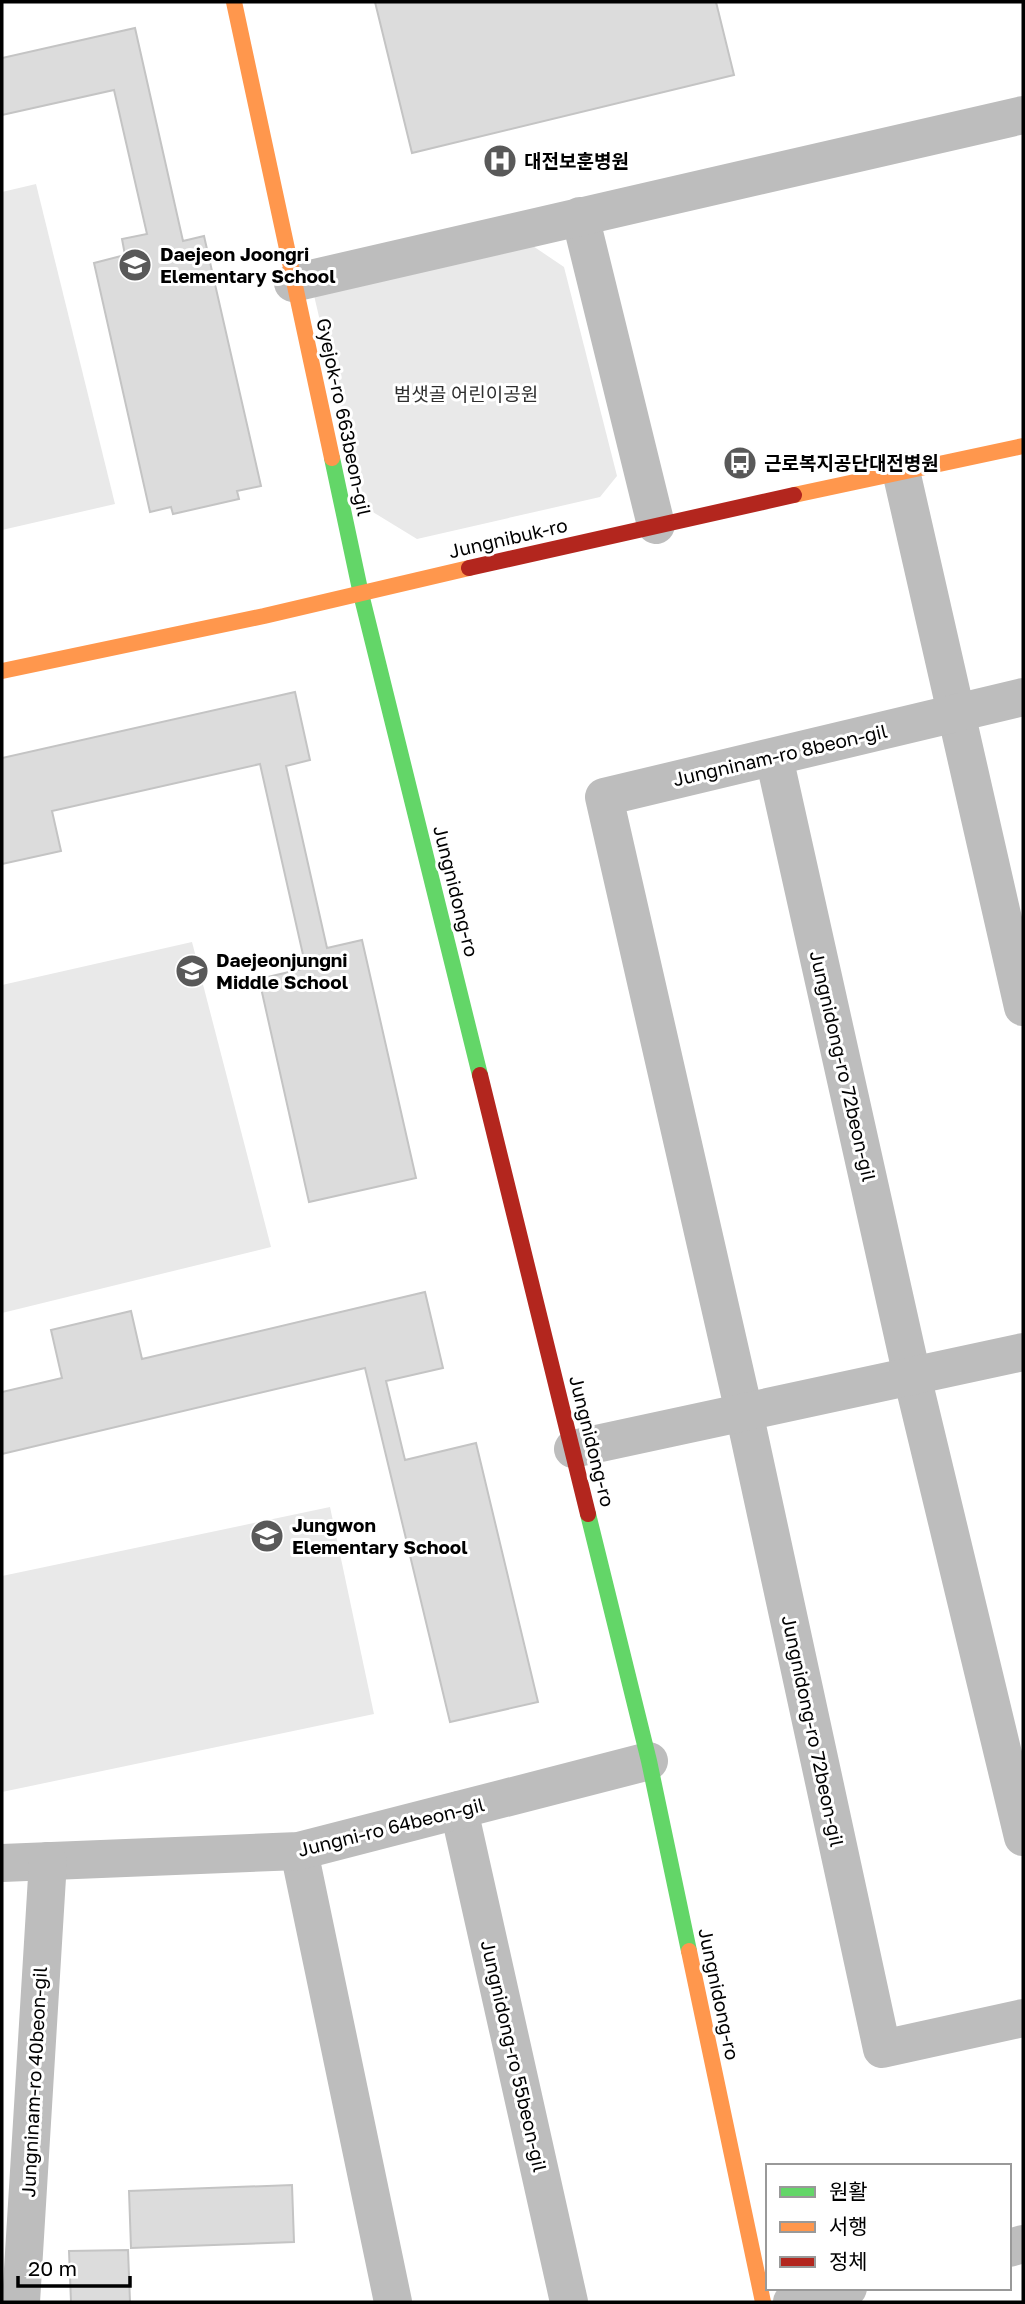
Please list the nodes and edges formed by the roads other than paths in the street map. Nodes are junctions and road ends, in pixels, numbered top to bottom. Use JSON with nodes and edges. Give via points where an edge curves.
{"nodes":[{"id":1,"x":234,"y":2,"type":"edge"},
{"id":2,"x":1023,"y":115,"type":"edge"},
{"id":3,"x":580,"y":216,"type":"junction"},
{"id":4,"x":293,"y":283,"type":"junction"},
{"id":5,"x":1023,"y":446,"type":"edge"},
{"id":6,"x":901,"y":471,"type":"junction"},
{"id":7,"x":656,"y":525,"type":"junction"},
{"id":8,"x":361,"y":594,"type":"junction"},
{"id":9,"x":2,"y":671,"type":"edge"},
{"id":10,"x":1023,"y":697,"type":"edge"},
{"id":11,"x":956,"y":713,"type":"junction"},
{"id":12,"x":774,"y":757,"type":"junction"},
{"id":13,"x":604,"y":797,"type":"joint"},
{"id":14,"x":1023,"y":1007,"type":"edge"},
{"id":15,"x":1023,"y":1352,"type":"edge"},
{"id":16,"x":912,"y":1376,"type":"junction"},
{"id":17,"x":744,"y":1412,"type":"junction"},
{"id":18,"x":573,"y":1449,"type":"junction"},
{"id":19,"x":649,"y":1761,"type":"junction"},
{"id":20,"x":459,"y":1810,"type":"junction"},
{"id":21,"x":1023,"y":1837,"type":"edge"},
{"id":22,"x":299,"y":1852,"type":"junction"},
{"id":23,"x":48,"y":1861,"type":"junction"},
{"id":24,"x":2,"y":1863,"type":"edge"},
{"id":25,"x":1023,"y":2018,"type":"edge"},
{"id":26,"x":840,"y":2290,"type":"edge"},
{"id":27,"x":21,"y":2302,"type":"edge"},
{"id":28,"x":393,"y":2302,"type":"edge"},
{"id":29,"x":569,"y":2302,"type":"edge"},
{"id":30,"x":763,"y":2302,"type":"edge"},
{"id":31,"x":792,"y":2302,"type":"edge"}],
"edges":[{"from":1,"to":4,"type":"street","name":"Gyejok-ro 663beon-gil"},
{"from":2,"to":3,"type":"street"},
{"from":3,"to":4,"type":"street"},
{"from":3,"to":7,"type":"street"},
{"from":4,"to":8,"type":"street","name":"Gyejok-ro 663beon-gil"},
{"from":5,"to":6,"type":"street","name":"Jungnibuk-ro"},
{"from":6,"to":7,"type":"street","name":"Jungnibuk-ro"},
{"from":6,"to":11,"type":"street"},
{"from":7,"to":8,"type":"street","name":"Jungnibuk-ro"},
{"from":8,"to":9,"type":"street","name":"Jungnibuk-ro"},
{"from":8,"to":18,"type":"street","name":"Jungnidong-ro"},
{"from":10,"to":11,"type":"street","name":"Jungninam-ro 8beon-gil"},
{"from":11,"to":12,"type":"street","name":"Jungninam-ro 8beon-gil"},
{"from":11,"to":14,"type":"street"},
{"from":12,"to":13,"type":"street","name":"Jungninam-ro 8beon-gil"},
{"from":12,"to":16,"type":"street","name":"Jungnidong-ro 72beon-gil"},
{"from":13,"to":17,"type":"street","name":"Jungnidong-ro 72beon-gil"},
{"from":15,"to":16,"type":"street"},
{"from":16,"to":17,"type":"street"},
{"from":16,"to":21,"type":"street","name":"Jungnidong-ro 72beon-gil"},
{"from":17,"to":18,"type":"street"},
{"from":17,"to":25,"type":"street","name":"Jungnidong-ro 72beon-gil","via":[[882,2049]]},
{"from":18,"to":19,"type":"street","name":"Jungnidong-ro"},
{"from":19,"to":20,"type":"street","name":"Jungni-ro 64beon-gil"},
{"from":19,"to":30,"type":"street","name":"Jungnidong-ro"},
{"from":20,"to":22,"type":"street","name":"Jungni-ro 64beon-gil"},
{"from":20,"to":29,"type":"street","name":"Jungnidong-ro 55beon-gil"},
{"from":22,"to":23,"type":"street","name":"Jungni-ro 64beon-gil"},
{"from":22,"to":28,"type":"street"},
{"from":23,"to":24,"type":"street","name":"Jungni-ro 64beon-gil"},
{"from":23,"to":27,"type":"street","name":"Jungninam-ro 40beon-gil"},
{"from":26,"to":31,"type":"street"}]}
